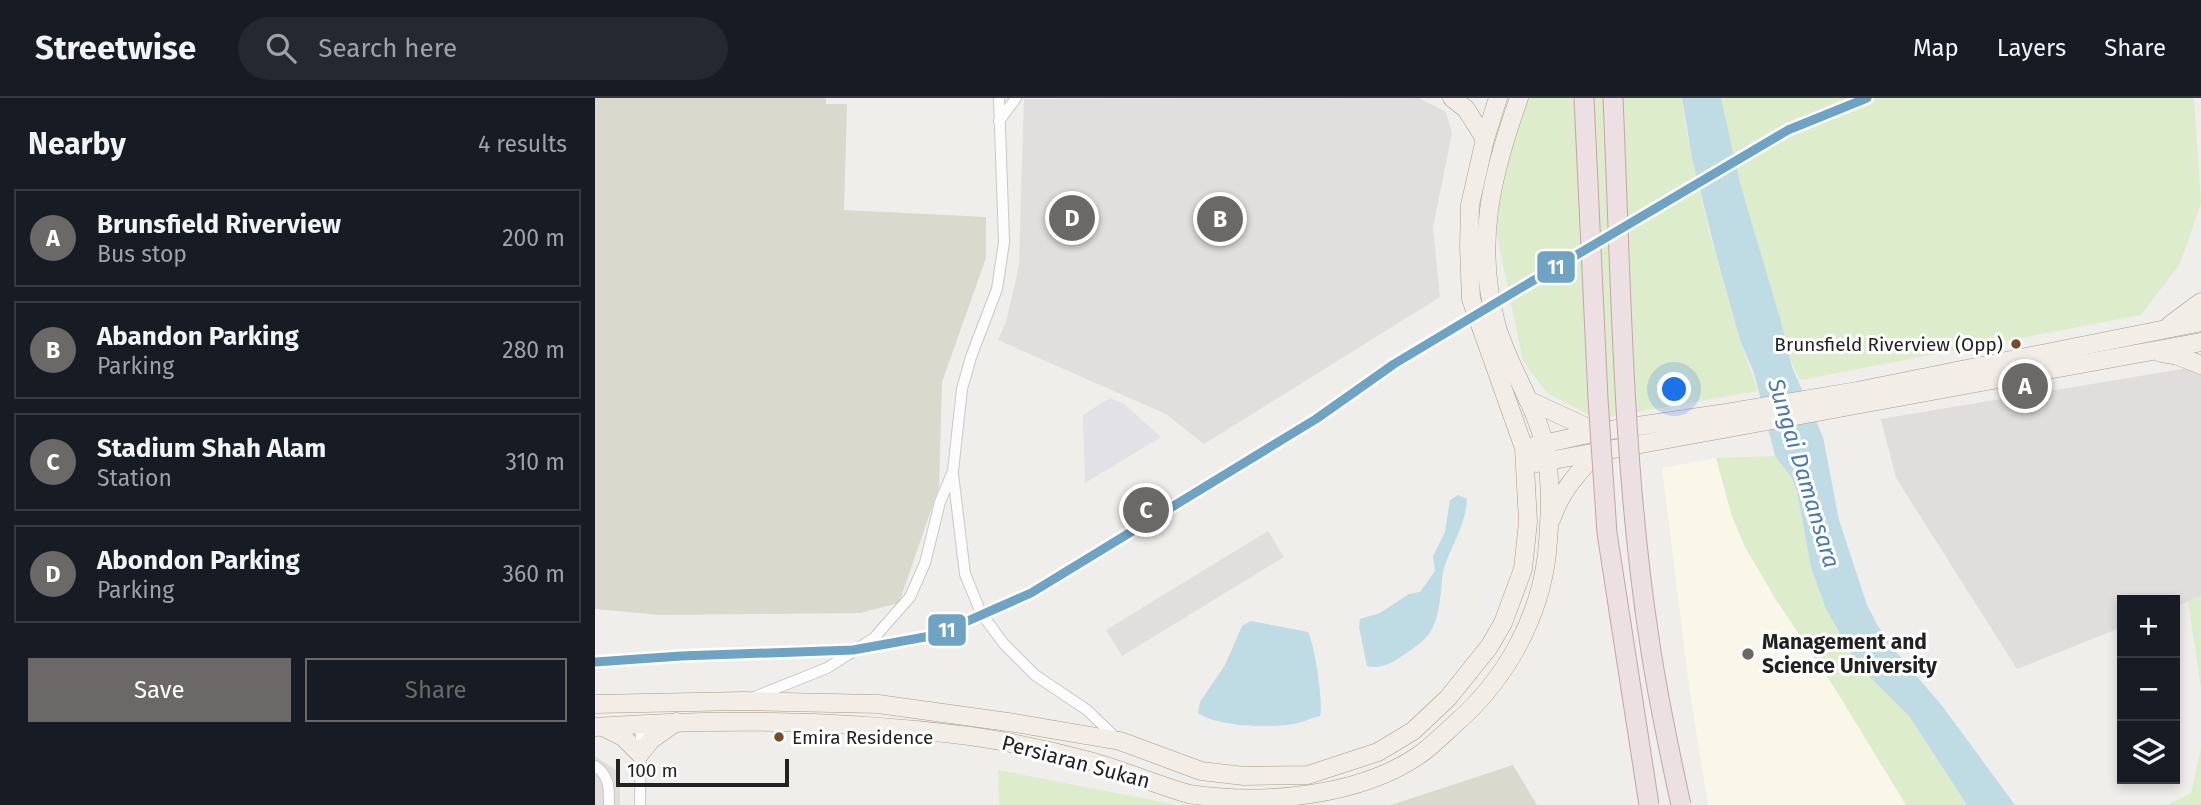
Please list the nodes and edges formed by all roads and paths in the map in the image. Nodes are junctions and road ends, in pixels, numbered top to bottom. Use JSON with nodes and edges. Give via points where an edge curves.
{"nodes":[{"id":1,"x":999,"y":98,"type":"edge"},
{"id":2,"x":1016,"y":98,"type":"edge"},
{"id":3,"x":1452,"y":98,"type":"edge"},
{"id":4,"x":1499,"y":98,"type":"edge"},
{"id":5,"x":1518,"y":98,"type":"edge"},
{"id":6,"x":1584,"y":98,"type":"edge"},
{"id":7,"x":1613,"y":98,"type":"edge"},
{"id":8,"x":999,"y":121,"type":"junction"},
{"id":9,"x":1485,"y":139,"type":"junction"},
{"id":10,"x":2201,"y":302,"type":"edge"},
{"id":11,"x":2201,"y":322,"type":"edge"},
{"id":12,"x":2165,"y":329,"type":"junction"},
{"id":13,"x":2201,"y":342,"type":"edge"},
{"id":14,"x":2152,"y":351,"type":"junction"},
{"id":15,"x":2201,"y":365,"type":"edge"},
{"id":16,"x":1858,"y":398,"type":"junction"},
{"id":17,"x":1528,"y":400,"type":"junction"},
{"id":18,"x":1727,"y":421,"type":"junction"},
{"id":19,"x":1597,"y":432,"type":"junction"},
{"id":20,"x":1544,"y":443,"type":"junction"},
{"id":21,"x":1597,"y":453,"type":"junction"},
{"id":22,"x":1525,"y":457,"type":"junction"},
{"id":23,"x":1546,"y":462,"type":"junction"},
{"id":24,"x":953,"y":471,"type":"junction"},
{"id":25,"x":1550,"y":522,"type":"junction"},
{"id":26,"x":685,"y":701,"type":"junction"},
{"id":27,"x":743,"y":701,"type":"junction"},
{"id":28,"x":596,"y":704,"type":"edge"},
{"id":29,"x":676,"y":722,"type":"junction"},
{"id":30,"x":641,"y":724,"type":"junction"},
{"id":31,"x":599,"y":727,"type":"edge"},
{"id":32,"x":1120,"y":741,"type":"junction"},
{"id":33,"x":640,"y":754,"type":"junction"},
{"id":34,"x":595,"y":766,"type":"edge"},
{"id":35,"x":1201,"y":771,"type":"junction"},
{"id":36,"x":1308,"y":775,"type":"junction"},
{"id":37,"x":1192,"y":795,"type":"junction"},
{"id":38,"x":1257,"y":797,"type":"junction"},
{"id":39,"x":1311,"y":798,"type":"junction"},
{"id":40,"x":609,"y":805,"type":"edge"},
{"id":41,"x":640,"y":805,"type":"edge"},
{"id":42,"x":1210,"y":805,"type":"edge"},
{"id":43,"x":1291,"y":805,"type":"edge"},
{"id":44,"x":1649,"y":805,"type":"edge"},
{"id":45,"x":1681,"y":805,"type":"edge"}],
"edges":[{"from":1,"to":8,"type":"street"},
{"from":2,"to":8,"type":"street"},
{"from":3,"to":9,"type":"main road"},
{"from":4,"to":9,"type":"main road","name":"Persiaran Sukan"},
{"from":5,"to":17,"type":"main road","name":"Persiaran Sukan","via":[[1495,170],[1485,238],[1499,332]]},
{"from":6,"to":44,"type":"highway","bridge":true,"via":[[1607,533]]},
{"from":7,"to":45,"type":"highway","bridge":true,"via":[[1636,524],[1648,636]]},
{"from":8,"to":24,"type":"street","via":[[1004,242],[997,289],[962,389]]},
{"from":9,"to":22,"type":"main road","name":"Persiaran Sukan","via":[[1470,205],[1471,299]]},
{"from":10,"to":12,"type":"main road"},
{"from":11,"to":12,"type":"main road"},
{"from":12,"to":16,"type":"main road"},
{"from":13,"to":14,"type":"main road"},
{"from":14,"to":15,"type":"main road"},
{"from":14,"to":16,"type":"main road"},
{"from":16,"to":18,"type":"main road"},
{"from":17,"to":19,"type":"main road"},
{"from":17,"to":20,"type":"main road","name":"Persiaran Sukan"},
{"from":18,"to":19,"type":"main road"},
{"from":18,"to":21,"type":"main road"},
{"from":19,"to":20,"type":"main road"},
{"from":20,"to":22,"type":"main road"},
{"from":20,"to":23,"type":"main road","name":"Persiaran Sukan"},
{"from":21,"to":23,"type":"main road"},
{"from":21,"to":25,"type":"main road","via":[[1569,484]]},
{"from":22,"to":23,"type":"main road"},
{"from":22,"to":36,"type":"main road","name":"Persiaran Sukan","via":[[1528,522],[1523,569],[1489,647],[1448,698],[1413,731],[1378,752]]},
{"from":23,"to":25,"type":"main road","name":"Persiaran Sukan"},
{"from":24,"to":27,"type":"street","via":[[917,582],[886,626],[827,668]]},
{"from":24,"to":32,"type":"street","via":[[965,574],[981,613],[1035,675],[1087,710]]},
{"from":25,"to":39,"type":"main road","name":"Persiaran Sukan","via":[[1538,600],[1488,690],[1421,753],[1379,777]]},
{"from":26,"to":27,"type":"main road","name":"Persiaran Sukan"},
{"from":26,"to":28,"type":"main road","name":"Persiaran Sukan"},
{"from":26,"to":30,"type":"main road","via":[[652,710]]},
{"from":27,"to":32,"type":"main road","name":"Persiaran Sukan","via":[[878,704]]},
{"from":28,"to":30,"type":"main road","via":[[629,712]]},
{"from":29,"to":30,"type":"main road","name":"Persiaran Sukan"},
{"from":29,"to":33,"type":"main road"},
{"from":29,"to":37,"type":"main road","name":"Persiaran Sukan","via":[[837,723],[928,730],[1093,762]]},
{"from":30,"to":31,"type":"main road","name":"Persiaran Sukan"},
{"from":30,"to":33,"type":"street"},
{"from":31,"to":33,"type":"main road","via":[[623,737]]},
{"from":32,"to":35,"type":"main road","name":"Persiaran Sukan"},
{"from":33,"to":41,"type":"street"},
{"from":34,"to":40,"type":"street","via":[[609,785]]},
{"from":35,"to":36,"type":"main road","name":"Persiaran Sukan"},
{"from":35,"to":38,"type":"main road"},
{"from":36,"to":38,"type":"main road"},
{"from":37,"to":38,"type":"main road","name":"Persiaran Sukan"},
{"from":37,"to":42,"type":"main road"},
{"from":38,"to":39,"type":"main road","name":"Persiaran Sukan"},
{"from":39,"to":43,"type":"main road"}]}
